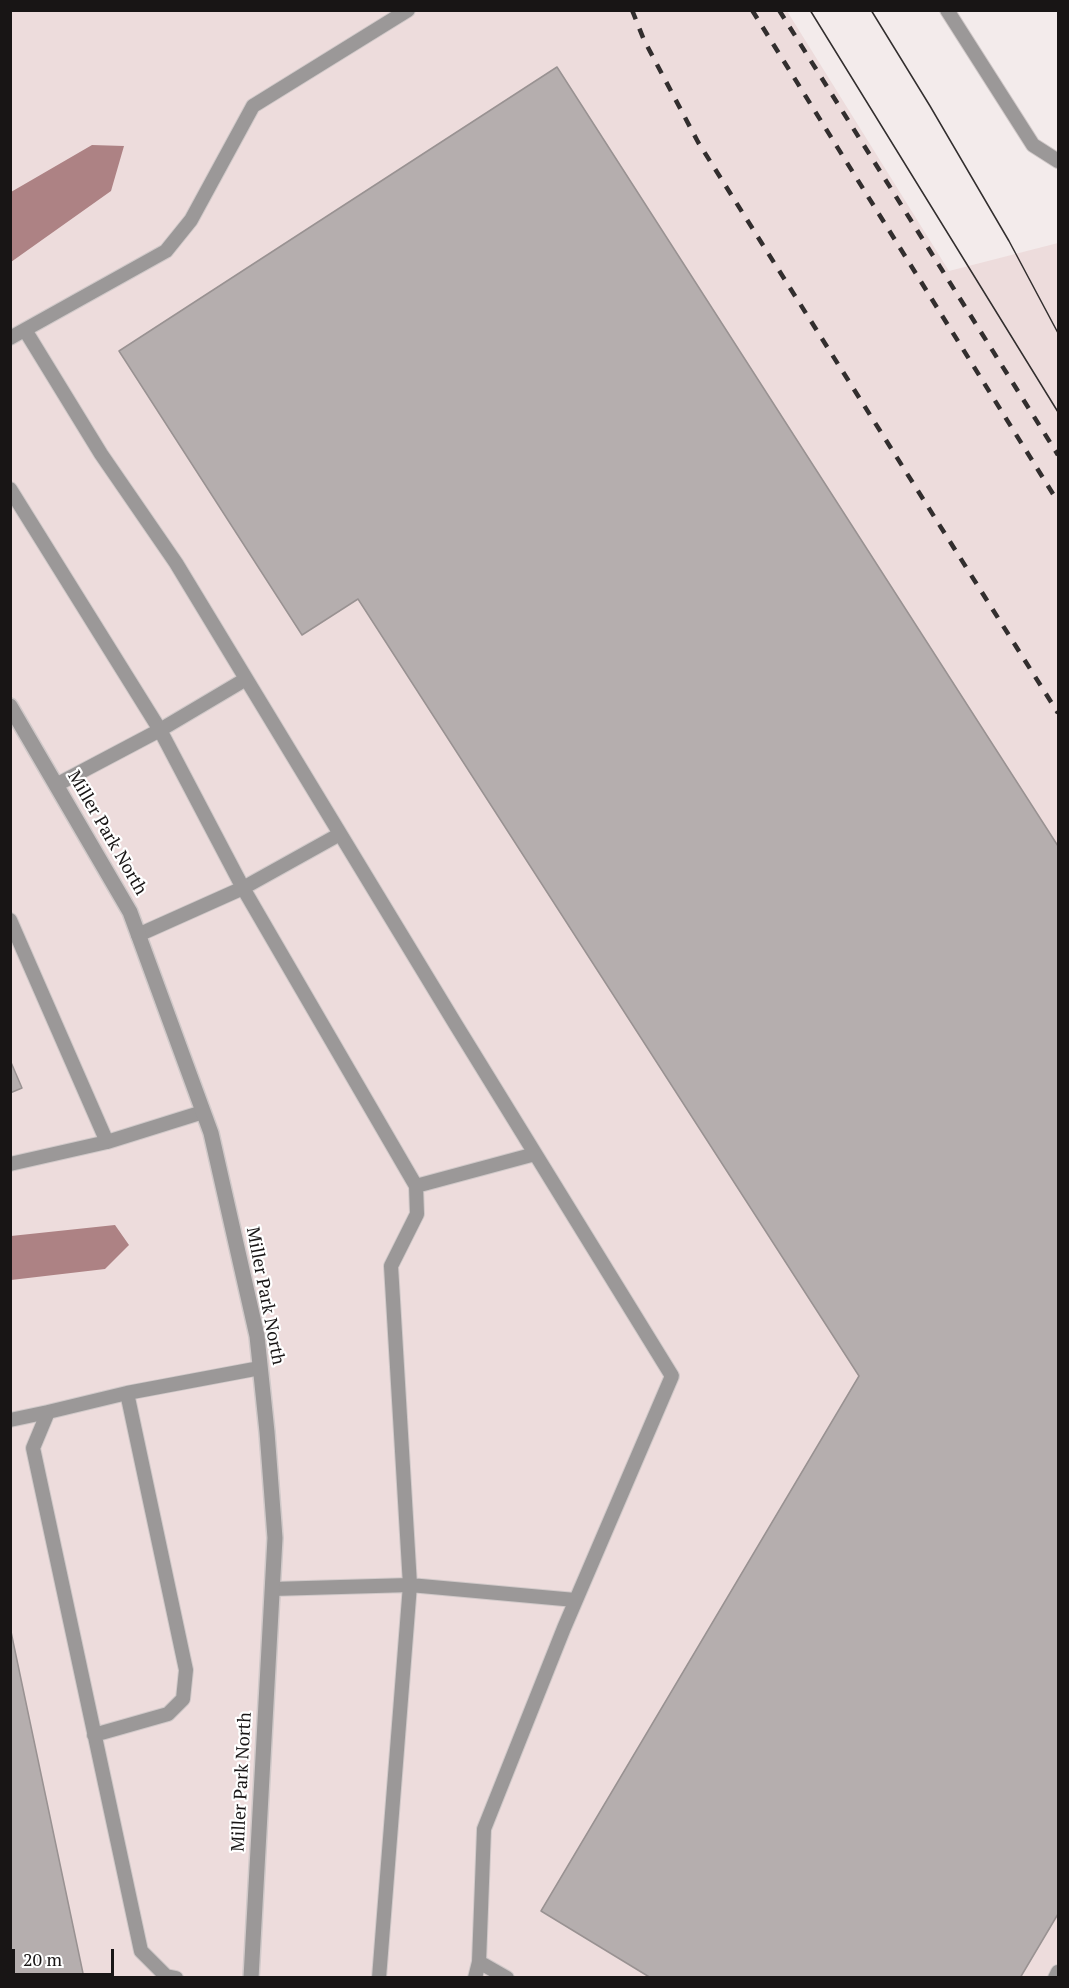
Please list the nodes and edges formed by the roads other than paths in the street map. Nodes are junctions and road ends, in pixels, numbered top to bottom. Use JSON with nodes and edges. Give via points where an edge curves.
{"nodes":[{"id":1,"x":408,"y":10,"type":"edge"},
{"id":2,"x":947,"y":10,"type":"edge"},
{"id":3,"x":1059,"y":161,"type":"edge"},
{"id":4,"x":25,"y":330,"type":"junction"},
{"id":5,"x":10,"y":338,"type":"edge"},
{"id":6,"x":10,"y":489,"type":"edge"},
{"id":7,"x":246,"y":679,"type":"junction"},
{"id":8,"x":10,"y":706,"type":"edge"},
{"id":9,"x":15,"y":722,"type":"edge"},
{"id":10,"x":160,"y":730,"type":"junction"},
{"id":11,"x":57,"y":785,"type":"junction"},
{"id":12,"x":340,"y":834,"type":"junction"},
{"id":13,"x":243,"y":888,"type":"junction"},
{"id":14,"x":10,"y":920,"type":"edge"},
{"id":15,"x":138,"y":935,"type":"junction"},
{"id":16,"x":203,"y":1112,"type":"junction"},
{"id":17,"x":107,"y":1142,"type":"junction"},
{"id":18,"x":535,"y":1154,"type":"junction"},
{"id":19,"x":10,"y":1164,"type":"edge"},
{"id":20,"x":416,"y":1186,"type":"junction"},
{"id":21,"x":260,"y":1368,"type":"junction"},
{"id":22,"x":127,"y":1394,"type":"junction"},
{"id":23,"x":48,"y":1412,"type":"junction"},
{"id":24,"x":10,"y":1420,"type":"edge"},
{"id":25,"x":410,"y":1585,"type":"junction"},
{"id":26,"x":272,"y":1588,"type":"junction"},
{"id":27,"x":575,"y":1600,"type":"junction"},
{"id":28,"x":94,"y":1735,"type":"junction"},
{"id":29,"x":479,"y":1962,"type":"junction"},
{"id":30,"x":1059,"y":1972,"type":"edge"},
{"id":31,"x":176,"y":1977,"type":"edge"},
{"id":32,"x":251,"y":1977,"type":"edge"},
{"id":33,"x":379,"y":1977,"type":"edge"},
{"id":34,"x":475,"y":1977,"type":"edge"},
{"id":35,"x":507,"y":1977,"type":"edge"},
{"id":36,"x":1055,"y":1977,"type":"edge"}],
"edges":[{"from":1,"to":4,"type":"lane","via":[[253,106],[191,220],[166,251]]},
{"from":2,"to":3,"type":"lane","via":[[1033,145]]},
{"from":4,"to":5,"type":"lane"},
{"from":4,"to":7,"type":"lane"},
{"from":6,"to":10,"type":"lane"},
{"from":7,"to":10,"type":"lane"},
{"from":7,"to":12,"type":"lane"},
{"from":8,"to":9,"type":"street","name":"Miller Park North"},
{"from":9,"to":11,"type":"street","name":"Miller Park North"},
{"from":10,"to":11,"type":"lane"},
{"from":10,"to":13,"type":"lane"},
{"from":11,"to":15,"type":"street","name":"Miller Park North","via":[[130,912]]},
{"from":12,"to":13,"type":"lane"},
{"from":12,"to":18,"type":"lane"},
{"from":13,"to":15,"type":"lane"},
{"from":13,"to":20,"type":"lane"},
{"from":14,"to":17,"type":"lane"},
{"from":15,"to":16,"type":"street","name":"Miller Park North"},
{"from":16,"to":17,"type":"lane"},
{"from":16,"to":21,"type":"street","name":"Miller Park North","via":[[254,1325]]},
{"from":17,"to":19,"type":"lane"},
{"from":18,"to":20,"type":"lane"},
{"from":18,"to":27,"type":"lane","via":[[672,1376]]},
{"from":20,"to":25,"type":"lane","via":[[417,1214],[391,1266]]},
{"from":21,"to":22,"type":"lane"},
{"from":21,"to":26,"type":"street","name":"Miller Park North","via":[[275,1538]]},
{"from":22,"to":23,"type":"lane"},
{"from":22,"to":28,"type":"lane","via":[[186,1670],[183,1699],[168,1714]]},
{"from":23,"to":24,"type":"lane"},
{"from":23,"to":28,"type":"lane","via":[[33,1449]]},
{"from":25,"to":26,"type":"lane"},
{"from":25,"to":27,"type":"lane"},
{"from":25,"to":33,"type":"lane"},
{"from":26,"to":32,"type":"street","name":"Miller Park North"},
{"from":27,"to":29,"type":"lane","via":[[484,1829]]},
{"from":28,"to":31,"type":"lane","via":[[141,1951],[165,1976]]},
{"from":29,"to":34,"type":"lane"},
{"from":29,"to":35,"type":"lane"},
{"from":30,"to":36,"type":"lane"}]}
